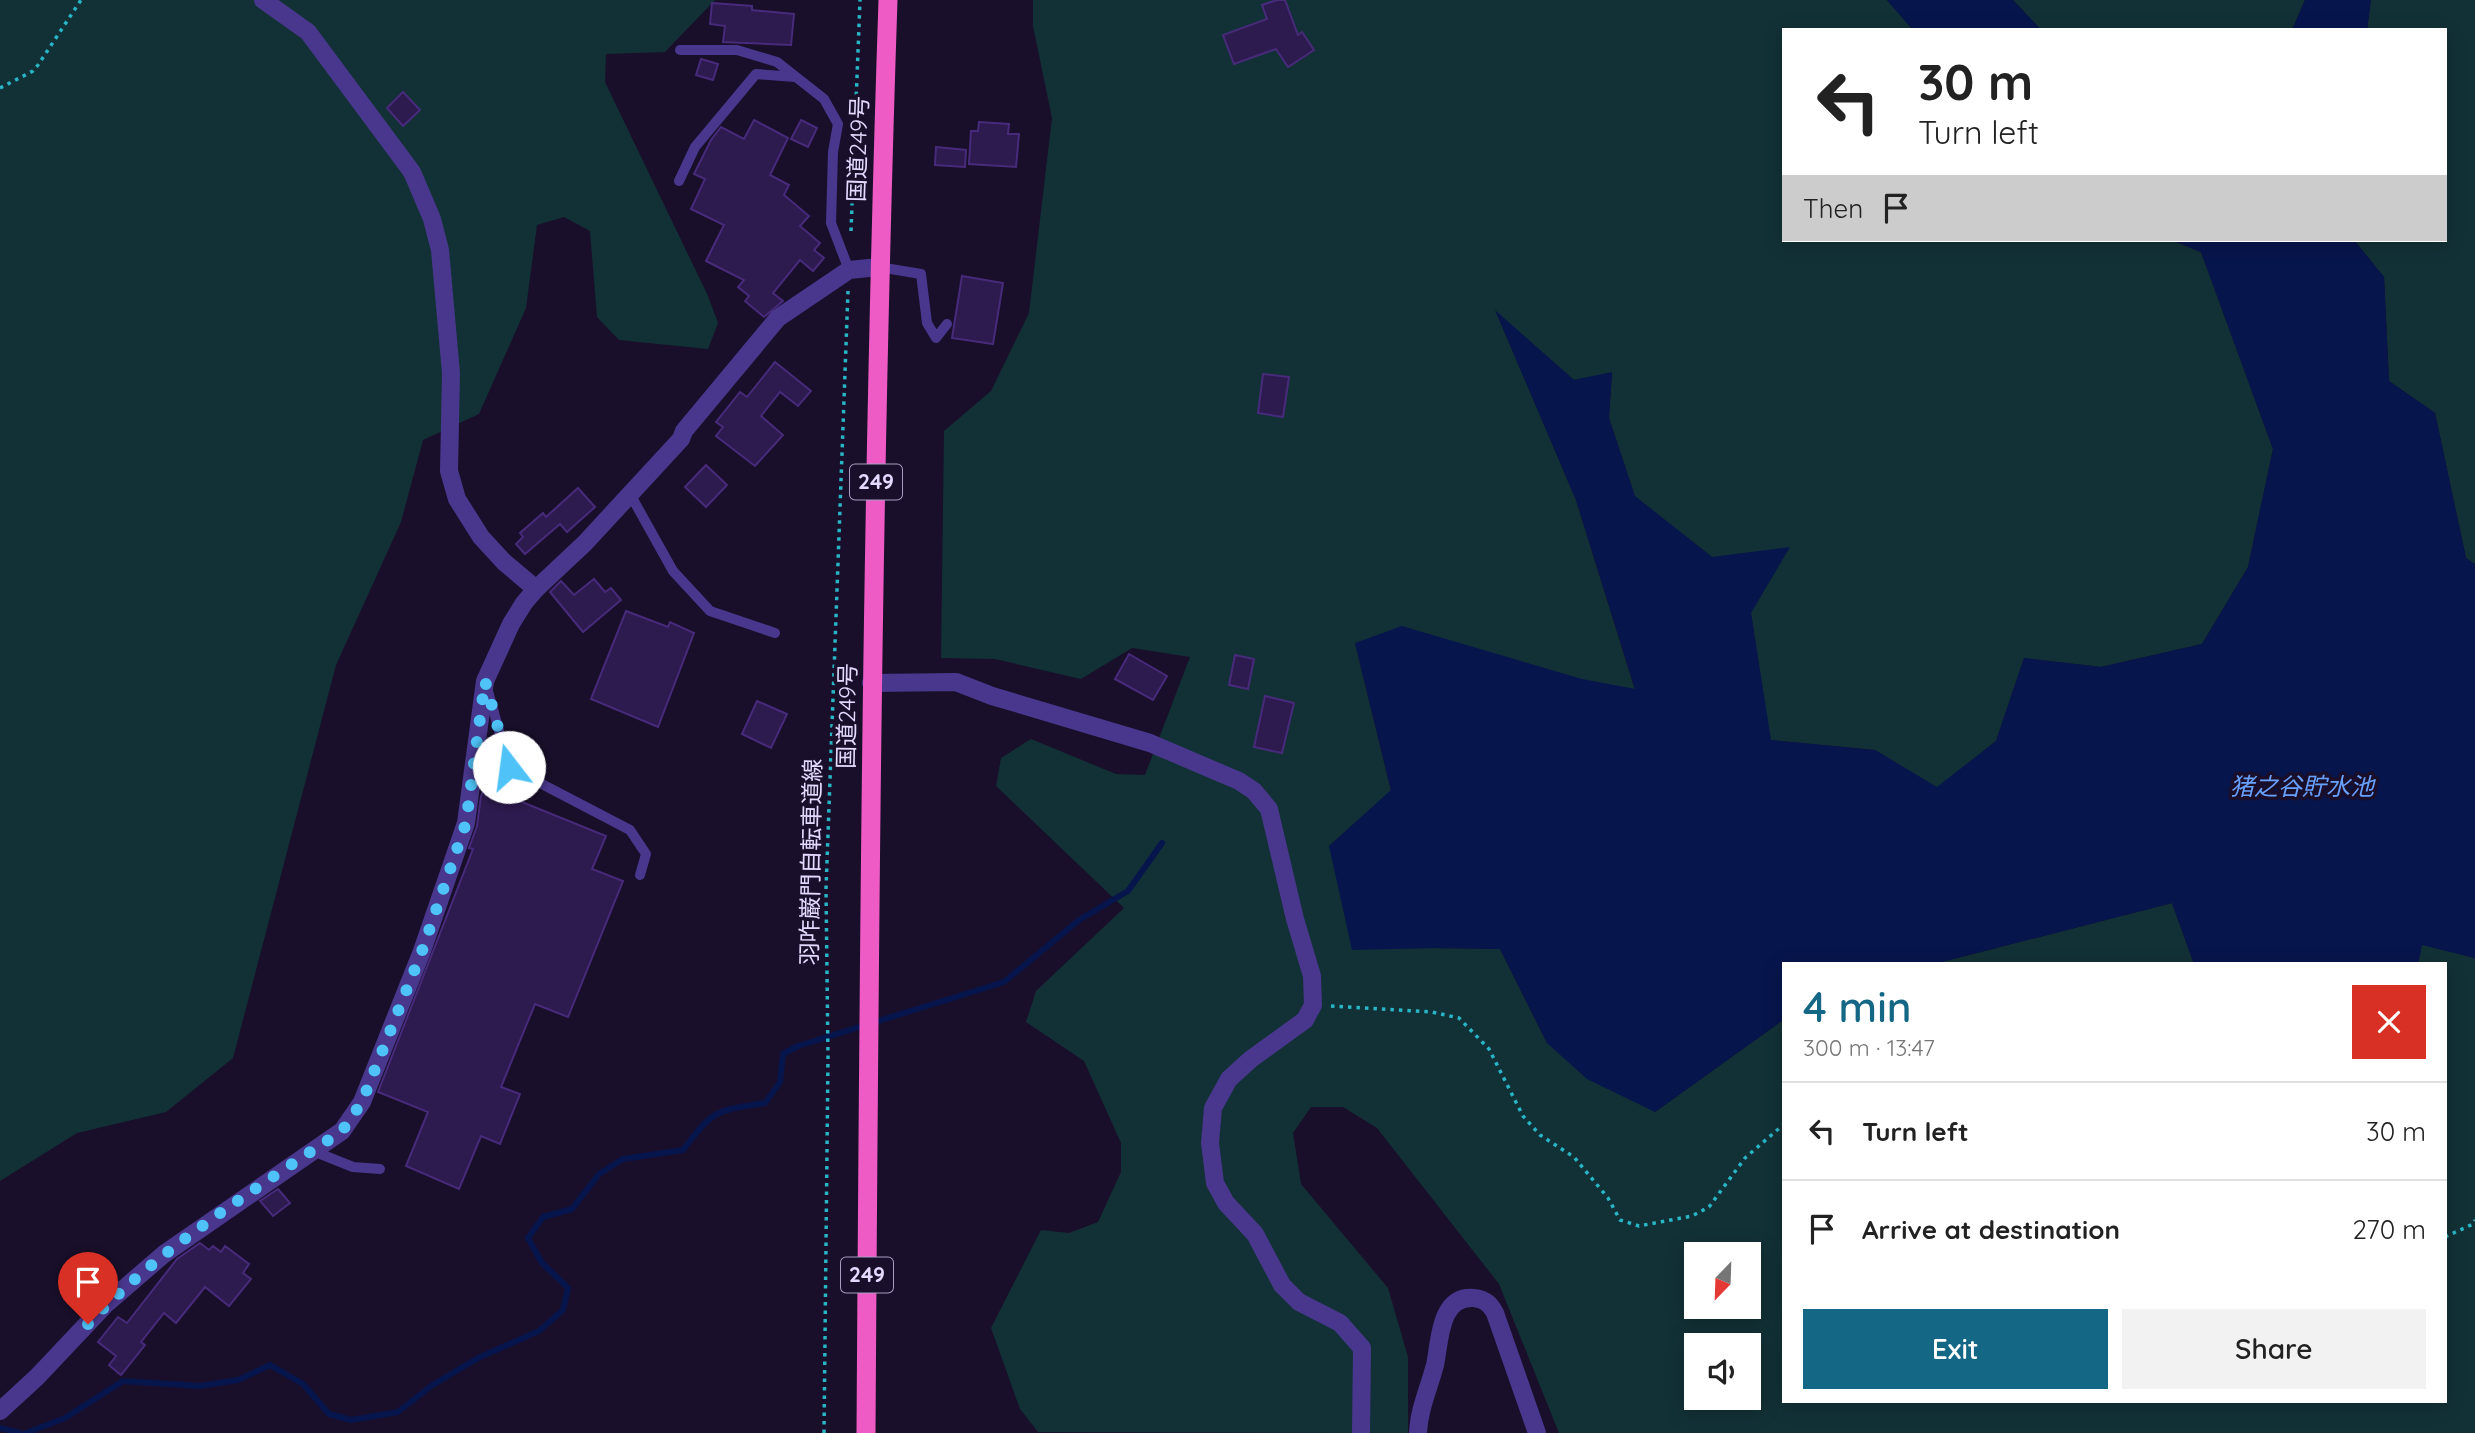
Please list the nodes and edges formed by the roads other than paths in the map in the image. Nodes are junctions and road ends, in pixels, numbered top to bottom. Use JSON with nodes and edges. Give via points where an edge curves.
{"nodes":[{"id":1,"x":263,"y":0,"type":"edge"},
{"id":2,"x":888,"y":0,"type":"edge"},
{"id":3,"x":680,"y":50,"type":"dead end"},
{"id":4,"x":796,"y":77,"type":"junction"},
{"id":5,"x":679,"y":181,"type":"dead end"},
{"id":6,"x":879,"y":267,"type":"junction"},
{"id":7,"x":849,"y":270,"type":"junction"},
{"id":8,"x":947,"y":324,"type":"dead end"},
{"id":9,"x":630,"y":494,"type":"junction"},
{"id":10,"x":536,"y":590,"type":"junction"},
{"id":11,"x":775,"y":633,"type":"dead end"},
{"id":12,"x":485,"y":681,"type":"junction"},
{"id":13,"x":871,"y":683,"type":"junction"},
{"id":14,"x":640,"y":875,"type":"dead end"},
{"id":15,"x":313,"y":1151,"type":"junction"},
{"id":16,"x":380,"y":1168,"type":"dead end"},
{"id":17,"x":0,"y":1411,"type":"edge"},
{"id":18,"x":866,"y":1433,"type":"edge"},
{"id":19,"x":1361,"y":1433,"type":"edge"},
{"id":20,"x":1418,"y":1433,"type":"edge"},
{"id":21,"x":1537,"y":1433,"type":"edge"}],
"edges":[{"from":1,"to":10,"type":"street","via":[[308,32],[412,172],[440,250],[451,373],[449,471],[457,499],[481,537]]},
{"from":2,"to":6,"type":"highway","name":"国道249号","number":"249"},
{"from":3,"to":4,"type":"lane","via":[[737,50],[777,62]]},
{"from":4,"to":5,"type":"lane","via":[[756,74],[695,147]]},
{"from":4,"to":7,"type":"lane","via":[[824,99],[838,124],[831,223]]},
{"from":6,"to":7,"type":"street"},
{"from":6,"to":8,"type":"lane","via":[[920,274],[928,323],[936,338]]},
{"from":6,"to":13,"type":"highway","name":"国道249号","number":"249"},
{"from":7,"to":9,"type":"street","via":[[778,318],[681,439]]},
{"from":9,"to":10,"type":"street"},
{"from":9,"to":11,"type":"lane","via":[[673,571],[710,611]]},
{"from":10,"to":12,"type":"street","via":[[511,624]]},
{"from":12,"to":14,"type":"lane","via":[[509,767],[630,830],[646,854]]},
{"from":12,"to":15,"type":"street","via":[[466,823],[422,951],[362,1102],[342,1131]]},
{"from":13,"to":18,"type":"highway","name":"国道249号","number":"249"},
{"from":13,"to":19,"type":"street","via":[[956,682],[1150,743],[1239,781],[1269,809],[1312,976],[1313,1005],[1305,1020],[1229,1079],[1213,1108],[1210,1143],[1215,1182],[1226,1203],[1255,1234],[1282,1285],[1299,1301],[1340,1323],[1362,1349]]},
{"from":15,"to":16,"type":"lane","via":[[353,1167]]},
{"from":15,"to":17,"type":"street","via":[[164,1254]]},
{"from":20,"to":21,"type":"street","via":[[1439,1331],[1451,1307],[1463,1298],[1477,1298],[1495,1312]]}]}
